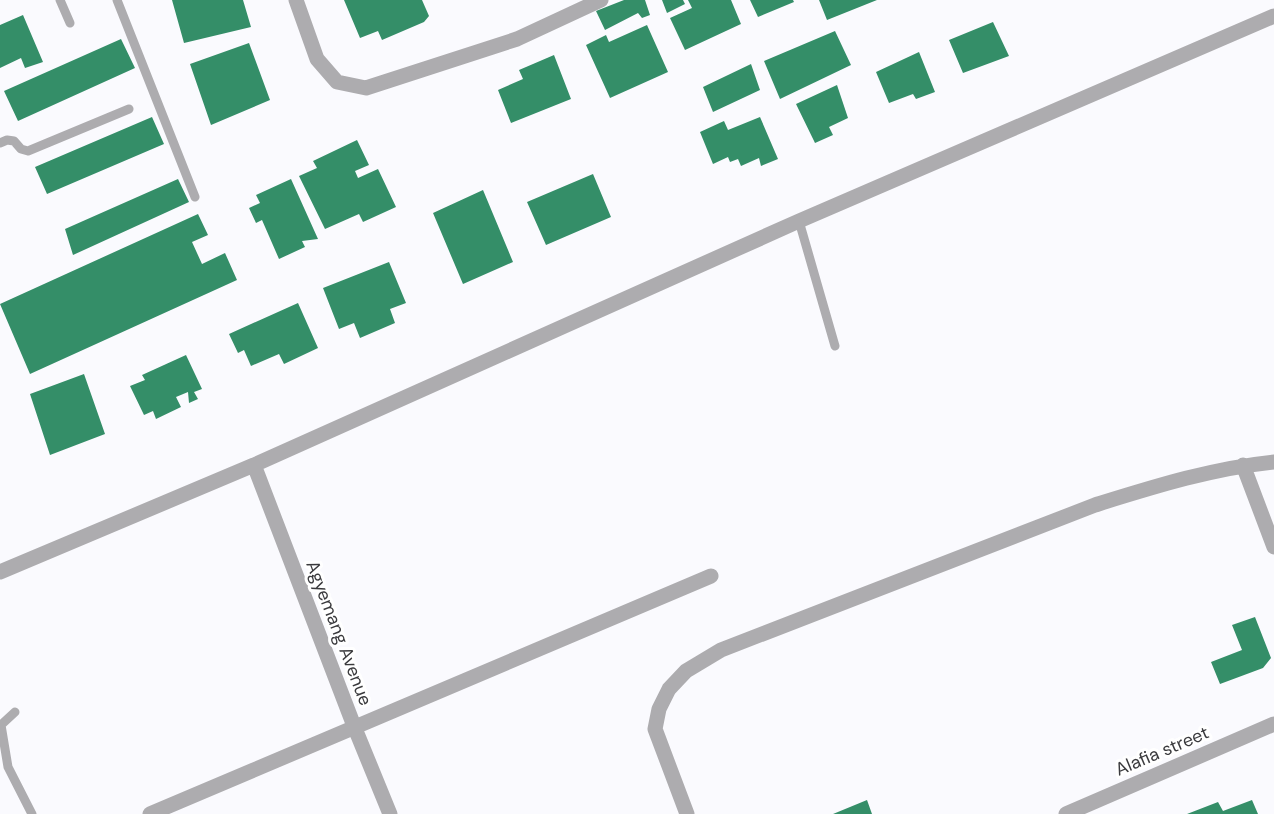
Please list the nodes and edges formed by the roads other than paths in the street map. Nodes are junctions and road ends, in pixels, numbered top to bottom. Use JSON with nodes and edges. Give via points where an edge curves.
{"nodes":[{"id":1,"x":60,"y":0,"type":"edge"},
{"id":2,"x":117,"y":0,"type":"edge"},
{"id":3,"x":296,"y":0,"type":"edge"},
{"id":4,"x":601,"y":0,"type":"edge"},
{"id":5,"x":1274,"y":16,"type":"edge"},
{"id":6,"x":70,"y":23,"type":"dead end"},
{"id":7,"x":129,"y":109,"type":"dead end"},
{"id":8,"x":0,"y":143,"type":"edge"},
{"id":9,"x":195,"y":196,"type":"dead end"},
{"id":10,"x":799,"y":220,"type":"junction"},
{"id":11,"x":835,"y":346,"type":"dead end"},
{"id":12,"x":1274,"y":462,"type":"edge"},
{"id":13,"x":254,"y":465,"type":"junction"},
{"id":14,"x":1243,"y":465,"type":"junction"},
{"id":15,"x":1274,"y":547,"type":"edge"},
{"id":16,"x":0,"y":572,"type":"edge"},
{"id":17,"x":711,"y":576,"type":"dead end"},
{"id":18,"x":15,"y":712,"type":"dead end"},
{"id":19,"x":1274,"y":724,"type":"edge"},
{"id":20,"x":354,"y":726,"type":"junction"},
{"id":21,"x":33,"y":814,"type":"edge"},
{"id":22,"x":150,"y":814,"type":"edge"},
{"id":23,"x":390,"y":814,"type":"edge"},
{"id":24,"x":687,"y":814,"type":"edge"},
{"id":25,"x":1066,"y":814,"type":"edge"}],
"edges":[{"from":1,"to":6,"type":"lane"},
{"from":2,"to":9,"type":"lane"},
{"from":3,"to":4,"type":"street","via":[[317,59],[337,82],[366,88],[517,39]]},
{"from":5,"to":10,"type":"street"},
{"from":7,"to":8,"type":"lane","via":[[28,151],[14,141]]},
{"from":10,"to":11,"type":"lane"},
{"from":10,"to":13,"type":"street"},
{"from":12,"to":14,"type":"street"},
{"from":13,"to":16,"type":"street"},
{"from":13,"to":20,"type":"street","name":"Agyemang Avenue"},
{"from":14,"to":15,"type":"street"},
{"from":14,"to":24,"type":"street","via":[[1095,505],[721,650],[686,671],[669,689],[655,729]]},
{"from":17,"to":20,"type":"street"},
{"from":18,"to":21,"type":"lane","via":[[1,725],[8,767]]},
{"from":19,"to":25,"type":"street","name":"Alafia street"},
{"from":20,"to":22,"type":"street"},
{"from":20,"to":23,"type":"street","name":"Agyemang Avenue"}]}
